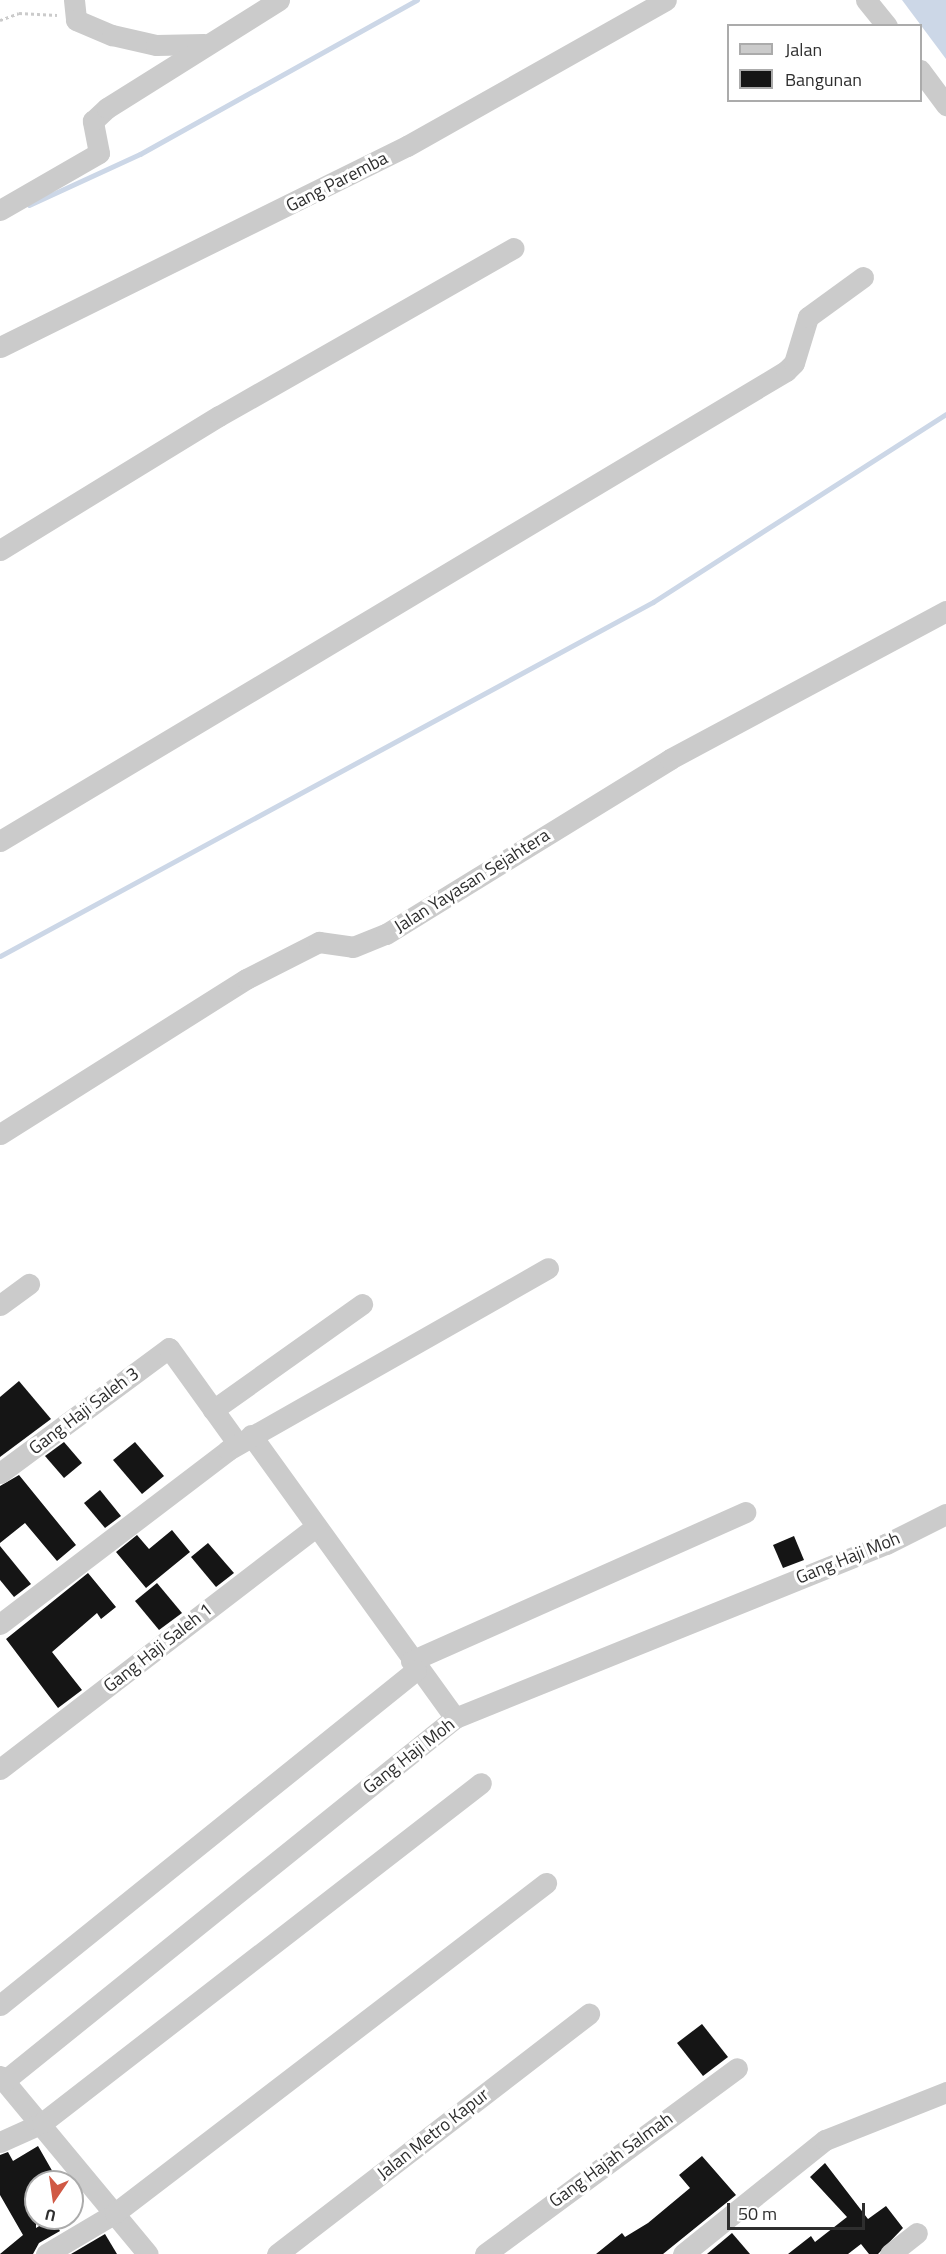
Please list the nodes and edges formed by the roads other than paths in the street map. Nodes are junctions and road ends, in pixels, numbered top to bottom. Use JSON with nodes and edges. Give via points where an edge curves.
{"nodes":[{"id":1,"x":279,"y":0,"type":"edge"},
{"id":2,"x":666,"y":0,"type":"edge"},
{"id":3,"x":866,"y":0,"type":"edge"},
{"id":4,"x":75,"y":10,"type":"edge"},
{"id":5,"x":885,"y":24,"type":"edge"},
{"id":6,"x":211,"y":42,"type":"junction"},
{"id":7,"x":922,"y":71,"type":"edge"},
{"id":8,"x":946,"y":105,"type":"edge"},
{"id":9,"x":0,"y":210,"type":"edge"},
{"id":10,"x":513,"y":248,"type":"dead end"},
{"id":11,"x":863,"y":277,"type":"dead end"},
{"id":12,"x":0,"y":347,"type":"edge"},
{"id":13,"x":0,"y":550,"type":"edge"},
{"id":14,"x":946,"y":611,"type":"edge"},
{"id":15,"x":0,"y":841,"type":"edge"},
{"id":16,"x":0,"y":1134,"type":"edge"},
{"id":17,"x":549,"y":1268,"type":"dead end"},
{"id":18,"x":29,"y":1284,"type":"dead end"},
{"id":19,"x":362,"y":1304,"type":"dead end"},
{"id":20,"x":0,"y":1305,"type":"edge"},
{"id":21,"x":213,"y":1410,"type":"junction"},
{"id":22,"x":245,"y":1439,"type":"junction"},
{"id":23,"x":0,"y":1473,"type":"edge"},
{"id":24,"x":745,"y":1512,"type":"dead end"},
{"id":25,"x":946,"y":1514,"type":"edge"},
{"id":26,"x":315,"y":1527,"type":"junction"},
{"id":27,"x":0,"y":1624,"type":"edge"},
{"id":28,"x":414,"y":1665,"type":"junction"},
{"id":29,"x":455,"y":1718,"type":"junction"},
{"id":30,"x":0,"y":1769,"type":"edge"},
{"id":31,"x":482,"y":1783,"type":"dead end"},
{"id":32,"x":546,"y":1883,"type":"dead end"},
{"id":33,"x":0,"y":2005,"type":"edge"},
{"id":34,"x":589,"y":2014,"type":"dead end"},
{"id":35,"x":737,"y":2068,"type":"dead end"},
{"id":36,"x":2,"y":2078,"type":"edge"},
{"id":37,"x":946,"y":2092,"type":"edge"},
{"id":38,"x":42,"y":2123,"type":"junction"},
{"id":39,"x":0,"y":2142,"type":"edge"},
{"id":40,"x":114,"y":2213,"type":"junction"},
{"id":41,"x":918,"y":2233,"type":"dead end"},
{"id":42,"x":46,"y":2254,"type":"edge"},
{"id":43,"x":148,"y":2254,"type":"edge"},
{"id":44,"x":277,"y":2254,"type":"edge"},
{"id":45,"x":485,"y":2254,"type":"edge"},
{"id":46,"x":683,"y":2254,"type":"edge"},
{"id":47,"x":890,"y":2254,"type":"edge"}],
"edges":[{"from":1,"to":6,"type":"street"},
{"from":2,"to":12,"type":"street","name":"Gang Paremba","via":[[407,146]]},
{"from":3,"to":5,"type":"street"},
{"from":4,"to":6,"type":"street","via":[[156,45]]},
{"from":6,"to":9,"type":"street","via":[[97,115],[92,128],[101,147],[94,157]]},
{"from":7,"to":8,"type":"street"},
{"from":10,"to":13,"type":"street"},
{"from":11,"to":15,"type":"street","via":[[808,317],[794,363],[786,371]]},
{"from":14,"to":16,"type":"street","name":"Jalan Yayasan Sejahtera","via":[[690,747],[375,939],[353,947],[319,942],[246,979]]},
{"from":17,"to":22,"type":"street"},
{"from":18,"to":20,"type":"street"},
{"from":19,"to":21,"type":"street"},
{"from":21,"to":22,"type":"street"},
{"from":21,"to":23,"type":"street","name":"Gang Haji Saleh 3","via":[[169,1348]]},
{"from":22,"to":26,"type":"street"},
{"from":22,"to":27,"type":"street"},
{"from":24,"to":28,"type":"street"},
{"from":25,"to":29,"type":"street","name":"Gang Haji Moh","via":[[886,1544]]},
{"from":26,"to":28,"type":"street"},
{"from":26,"to":30,"type":"street","name":"Gang Haji Saleh 1"},
{"from":28,"to":29,"type":"street"},
{"from":28,"to":33,"type":"street"},
{"from":29,"to":36,"type":"street","name":"Gang Haji Moh"},
{"from":31,"to":38,"type":"street"},
{"from":32,"to":40,"type":"street"},
{"from":34,"to":44,"type":"street","name":"Jalan Metro Kapur"},
{"from":35,"to":45,"type":"street","name":"Gang Hajah Salmah"},
{"from":36,"to":38,"type":"street"},
{"from":37,"to":46,"type":"street","via":[[825,2140]]},
{"from":38,"to":39,"type":"street"},
{"from":38,"to":40,"type":"street"},
{"from":40,"to":42,"type":"street"},
{"from":40,"to":43,"type":"street"},
{"from":41,"to":47,"type":"street"}]}
